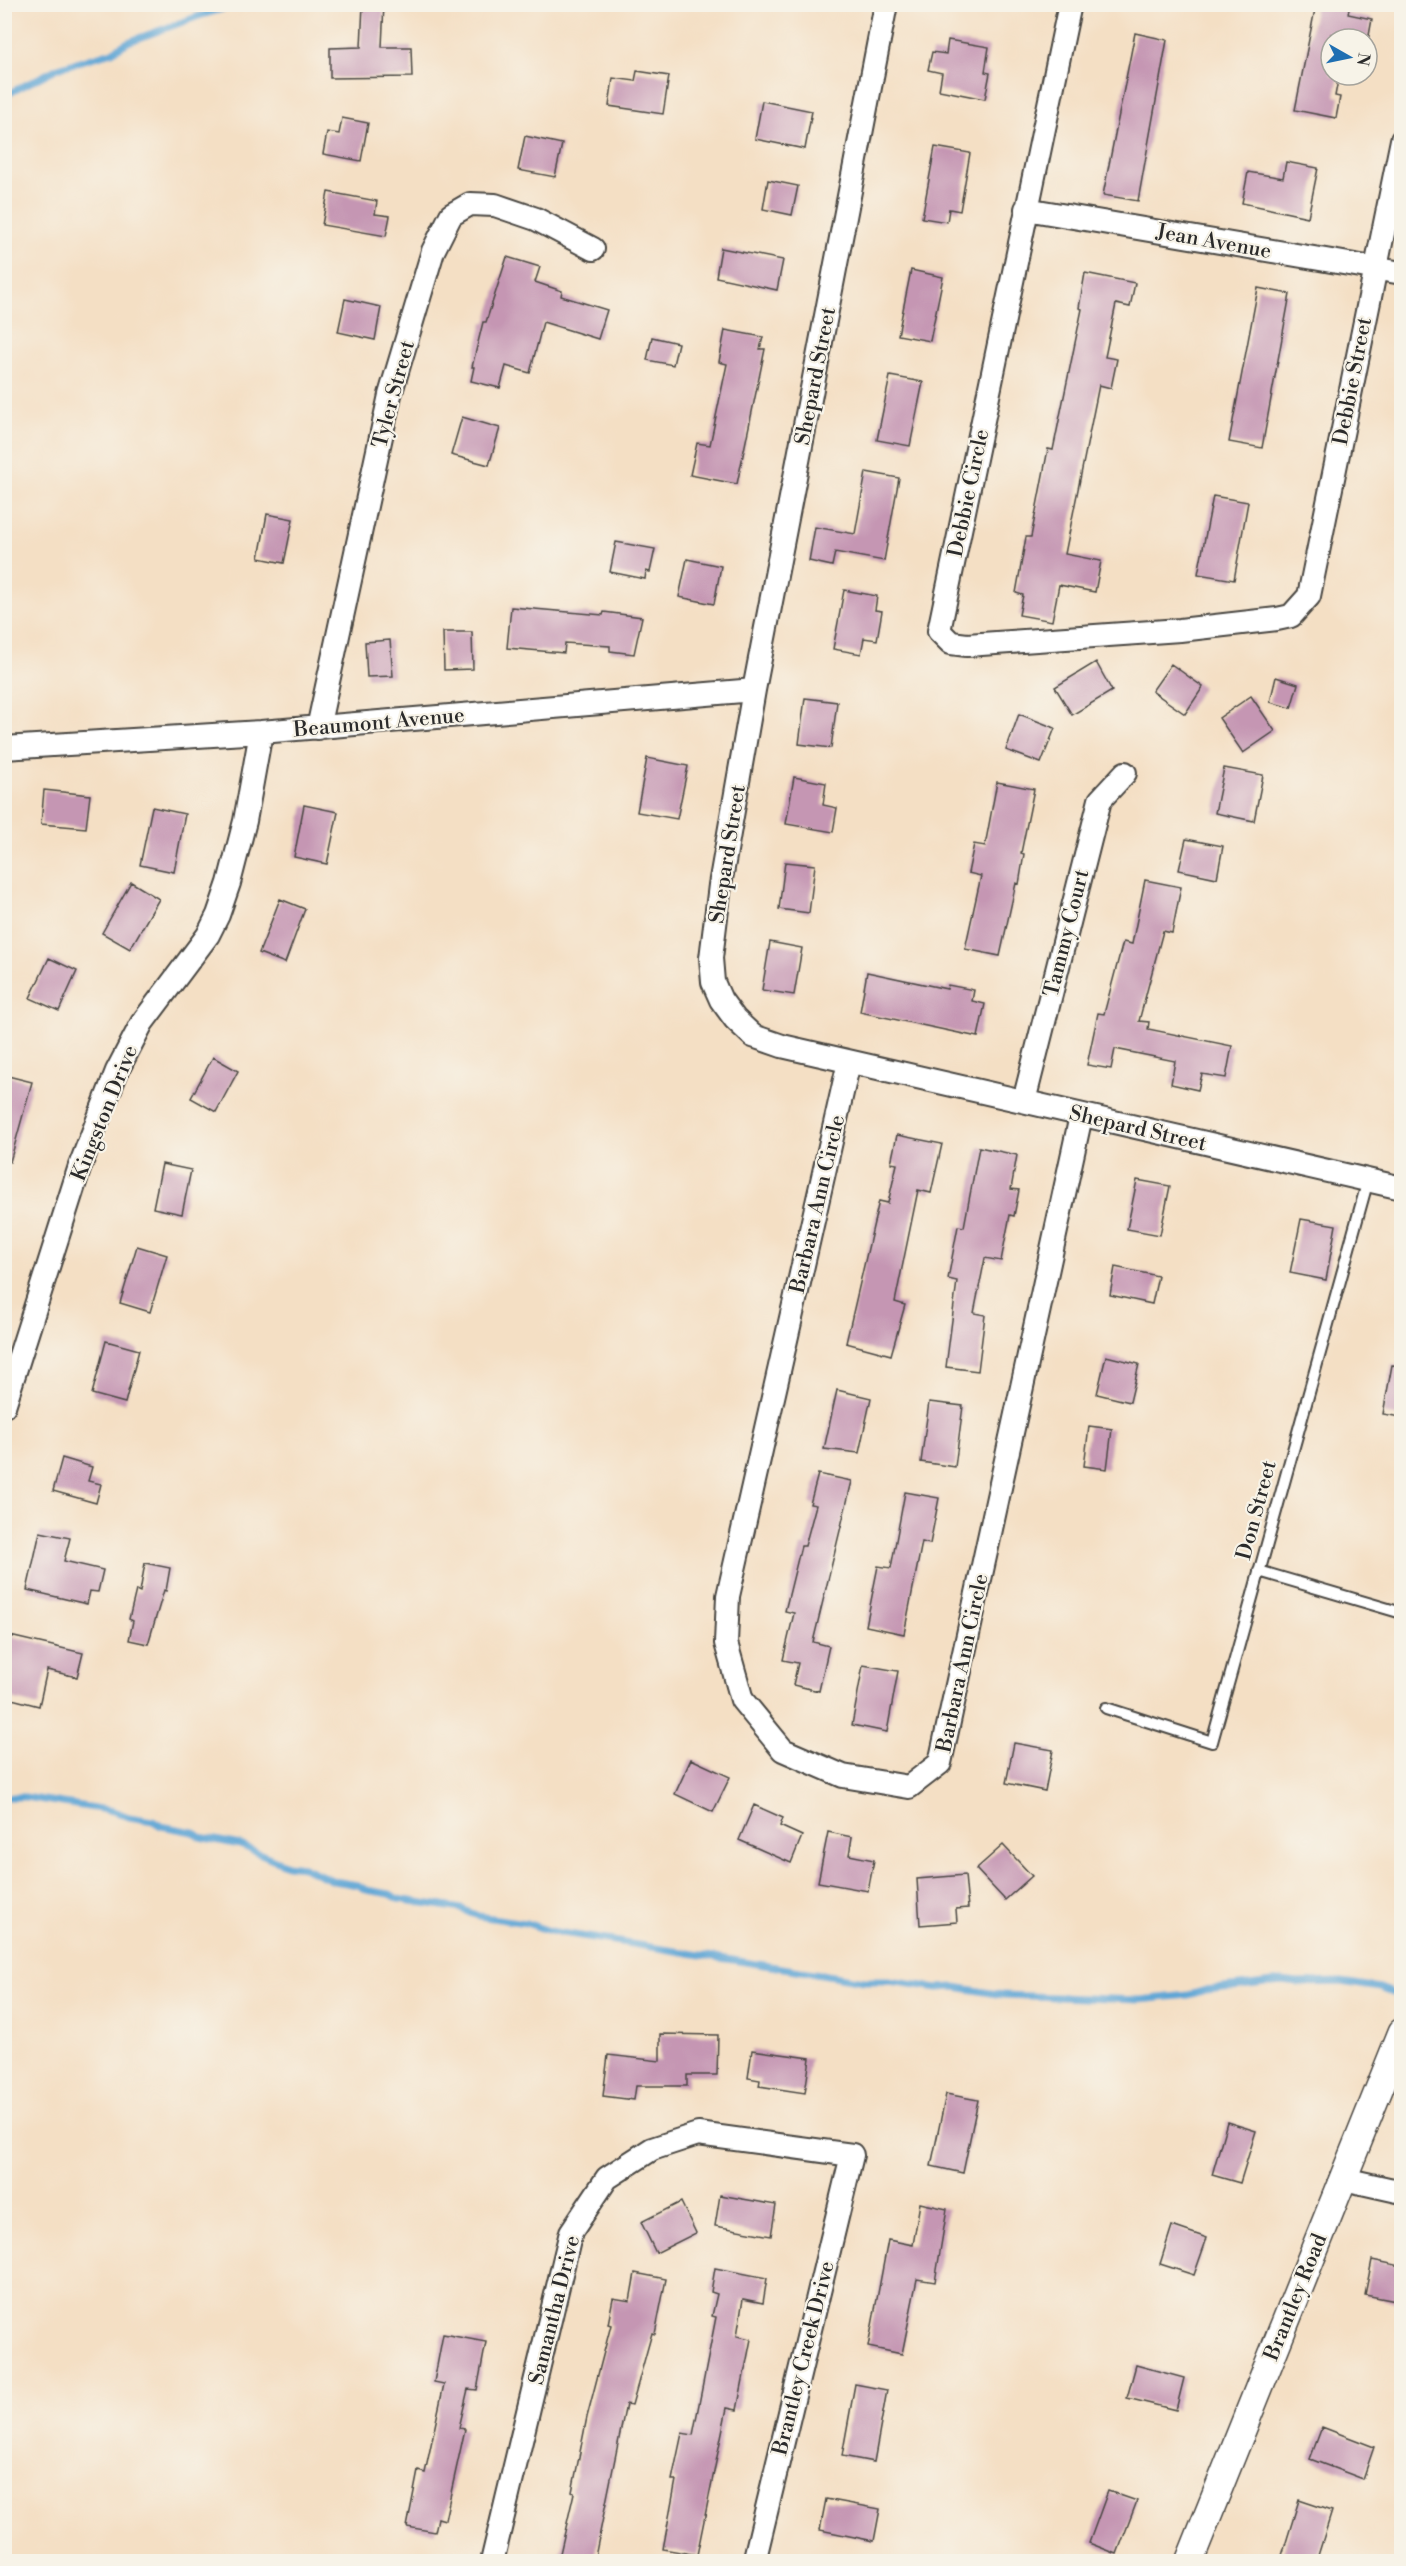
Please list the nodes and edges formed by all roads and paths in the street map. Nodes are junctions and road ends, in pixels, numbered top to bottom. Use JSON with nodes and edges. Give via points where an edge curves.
{"nodes":[{"id":1,"x":886,"y":4,"type":"edge"},
{"id":2,"x":1070,"y":4,"type":"edge"},
{"id":3,"x":1401,"y":140,"type":"edge"},
{"id":4,"x":1026,"y":209,"type":"junction"},
{"id":5,"x":593,"y":249,"type":"dead end"},
{"id":6,"x":1374,"y":268,"type":"junction"},
{"id":7,"x":1401,"y":273,"type":"edge"},
{"id":8,"x":1292,"y":615,"type":"joint"},
{"id":9,"x":754,"y":690,"type":"junction"},
{"id":10,"x":318,"y":728,"type":"junction"},
{"id":11,"x":261,"y":732,"type":"junction"},
{"id":12,"x":4,"y":748,"type":"edge"},
{"id":13,"x":1125,"y":773,"type":"dead end"},
{"id":14,"x":849,"y":1062,"type":"junction"},
{"id":15,"x":1024,"y":1101,"type":"junction"},
{"id":16,"x":1081,"y":1116,"type":"junction"},
{"id":17,"x":1368,"y":1180,"type":"junction"},
{"id":18,"x":1401,"y":1188,"type":"edge"},
{"id":19,"x":4,"y":1406,"type":"edge"},
{"id":20,"x":1260,"y":1571,"type":"junction"},
{"id":21,"x":1401,"y":1613,"type":"edge"},
{"id":22,"x":1106,"y":1708,"type":"dead end"},
{"id":23,"x":1401,"y":2032,"type":"edge"},
{"id":24,"x":852,"y":2155,"type":"joint"},
{"id":25,"x":1344,"y":2179,"type":"junction"},
{"id":26,"x":1401,"y":2192,"type":"edge"},
{"id":27,"x":492,"y":2562,"type":"edge"},
{"id":28,"x":754,"y":2562,"type":"edge"},
{"id":29,"x":1189,"y":2562,"type":"edge"}],
"edges":[{"from":1,"to":9,"type":"street","name":"Shepard Street"},
{"from":2,"to":4,"type":"street","name":"Debbie Circle"},
{"from":3,"to":6,"type":"street","name":"Debbie Street"},
{"from":4,"to":6,"type":"street","name":"Jean Avenue"},
{"from":4,"to":8,"type":"street","name":"Debbie Circle","via":[[939,631],[951,643],[967,645],[1180,630]]},
{"from":5,"to":10,"type":"street","name":"Tyler Street","via":[[536,219],[495,205],[470,204],[451,215],[433,251],[390,395]]},
{"from":6,"to":7,"type":"street","name":"Jean Avenue"},
{"from":6,"to":8,"type":"street","name":"Debbie Street","via":[[1309,596]]},
{"from":9,"to":10,"type":"street","name":"Beaumont Avenue"},
{"from":9,"to":14,"type":"street","name":"Shepard Street","via":[[720,885],[712,982],[720,1000],[753,1036]]},
{"from":10,"to":11,"type":"street","name":"Beaumont Avenue"},
{"from":11,"to":12,"type":"street","name":"Beaumont Avenue"},
{"from":11,"to":19,"type":"street","name":"Kingston Drive","via":[[244,821],[218,915],[142,1023],[117,1071],[80,1166]]},
{"from":13,"to":15,"type":"street","name":"Tammy Court","via":[[1100,800]]},
{"from":14,"to":15,"type":"street","name":"Shepard Street"},
{"from":14,"to":16,"type":"street","name":"Barbara Ann Circle","via":[[728,1596],[726,1643],[742,1700],[783,1750],[843,1776],[909,1787],[940,1763]]},
{"from":15,"to":16,"type":"street","name":"Shepard Street"},
{"from":16,"to":17,"type":"street","name":"Shepard Street"},
{"from":17,"to":18,"type":"street","name":"Shepard Street"},
{"from":17,"to":20,"type":"lane","name":"Don Street"},
{"from":20,"to":21,"type":"lane"},
{"from":20,"to":22,"type":"lane","name":"Don Street","via":[[1212,1742]]},
{"from":23,"to":25,"type":"street","name":"Brantley Road"},
{"from":24,"to":27,"type":"street","name":"Samantha Drive","via":[[698,2134],[652,2149],[607,2178],[571,2232]]},
{"from":24,"to":28,"type":"street","name":"Brantley Creek Drive"},
{"from":25,"to":26,"type":"street"},
{"from":25,"to":29,"type":"street","name":"Brantley Road"}]}
